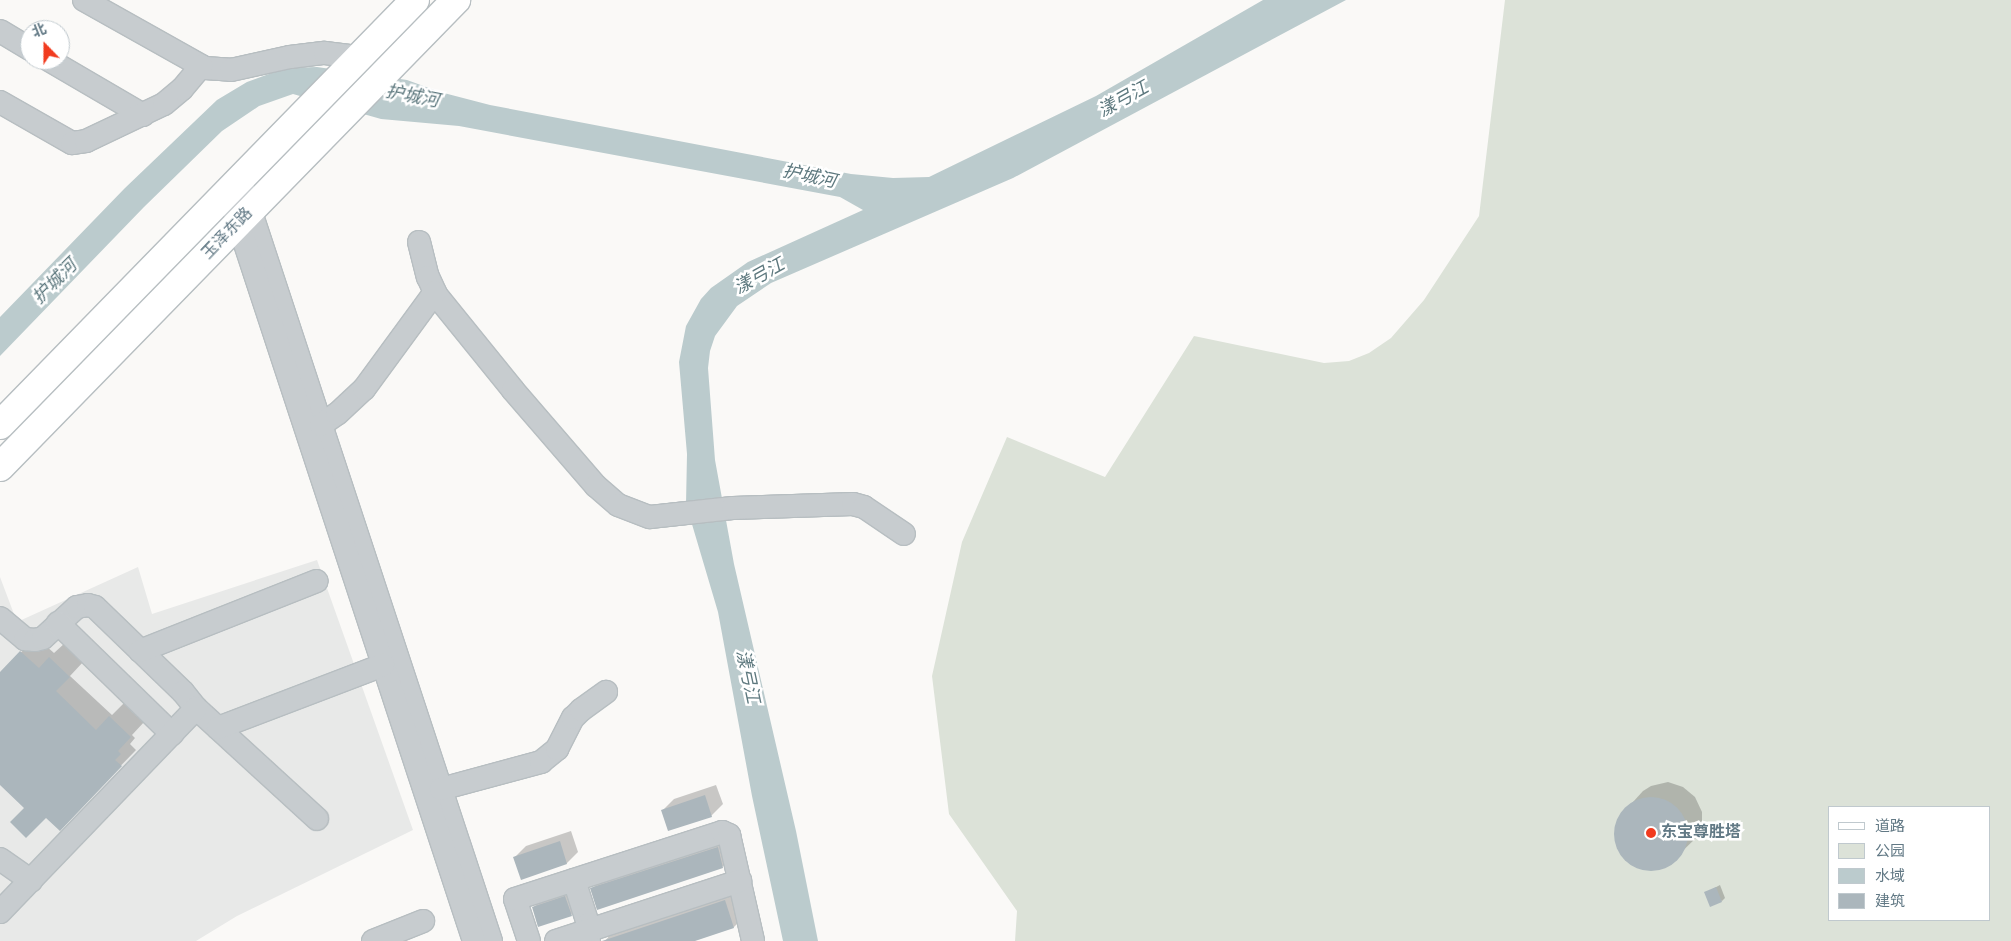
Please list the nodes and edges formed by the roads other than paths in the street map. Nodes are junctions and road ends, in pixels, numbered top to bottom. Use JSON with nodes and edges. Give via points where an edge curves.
{"nodes":[{"id":1,"x":84,"y":0,"type":"edge"},
{"id":2,"x":415,"y":0,"type":"edge"},
{"id":3,"x":456,"y":0,"type":"edge"},
{"id":4,"x":0,"y":31,"type":"edge"},
{"id":5,"x":20,"y":43,"type":"edge"},
{"id":6,"x":360,"y":57,"type":"junction"},
{"id":7,"x":201,"y":66,"type":"junction"},
{"id":8,"x":66,"y":70,"type":"edge"},
{"id":9,"x":0,"y":102,"type":"edge"},
{"id":10,"x":142,"y":115,"type":"junction"},
{"id":11,"x":234,"y":186,"type":"junction"},
{"id":12,"x":244,"y":217,"type":"junction"},
{"id":13,"x":419,"y":242,"type":"dead end"},
{"id":14,"x":435,"y":292,"type":"junction"},
{"id":15,"x":0,"y":425,"type":"edge"},
{"id":16,"x":321,"y":425,"type":"junction"},
{"id":17,"x":0,"y":467,"type":"edge"},
{"id":18,"x":904,"y":534,"type":"dead end"},
{"id":19,"x":317,"y":581,"type":"dead end"},
{"id":20,"x":0,"y":618,"type":"edge"},
{"id":21,"x":58,"y":623,"type":"junction"},
{"id":22,"x":140,"y":651,"type":"junction"},
{"id":23,"x":383,"y":665,"type":"junction"},
{"id":24,"x":606,"y":692,"type":"dead end"},
{"id":25,"x":196,"y":708,"type":"junction"},
{"id":26,"x":218,"y":728,"type":"junction"},
{"id":27,"x":172,"y":734,"type":"junction"},
{"id":28,"x":441,"y":789,"type":"junction"},
{"id":29,"x":317,"y":819,"type":"dead end"},
{"id":30,"x":0,"y":859,"type":"edge"},
{"id":31,"x":574,"y":880,"type":"junction"},
{"id":32,"x":30,"y":881,"type":"junction"},
{"id":33,"x":740,"y":881,"type":"junction"},
{"id":34,"x":0,"y":912,"type":"edge"},
{"id":35,"x":423,"y":921,"type":"dead end"},
{"id":36,"x":589,"y":936,"type":"edge"},
{"id":37,"x":382,"y":939,"type":"edge"},
{"id":38,"x":474,"y":941,"type":"edge"},
{"id":39,"x":491,"y":941,"type":"edge"},
{"id":40,"x":529,"y":941,"type":"edge"},
{"id":41,"x":556,"y":941,"type":"edge"},
{"id":42,"x":752,"y":941,"type":"edge"}],
"edges":[{"from":1,"to":7,"type":"street"},
{"from":2,"to":6,"type":"main road","name":"玉泽东路"},
{"from":3,"to":12,"type":"main road","name":"玉泽东路"},
{"from":4,"to":5,"type":"street"},
{"from":6,"to":7,"type":"street","via":[[325,53],[231,70]]},
{"from":6,"to":11,"type":"main road","name":"玉泽东路"},
{"from":7,"to":10,"type":"street","via":[[175,96]]},
{"from":8,"to":10,"type":"street"},
{"from":9,"to":10,"type":"street","via":[[72,143],[86,142]]},
{"from":11,"to":12,"type":"street"},
{"from":11,"to":15,"type":"main road","name":"玉泽东路"},
{"from":12,"to":16,"type":"street"},
{"from":12,"to":17,"type":"main road","name":"玉泽东路"},
{"from":12,"to":23,"type":"street"},
{"from":13,"to":14,"type":"street"},
{"from":14,"to":16,"type":"street","via":[[364,389]]},
{"from":14,"to":18,"type":"street","via":[[513,390],[606,496],[631,511],[650,517],[733,508],[852,504],[864,507]]},
{"from":16,"to":28,"type":"street"},
{"from":19,"to":22,"type":"street"},
{"from":20,"to":21,"type":"street","via":[[30,640],[43,638]]},
{"from":21,"to":22,"type":"street","via":[[77,607],[95,607]]},
{"from":21,"to":27,"type":"street"},
{"from":22,"to":25,"type":"street"},
{"from":23,"to":26,"type":"street"},
{"from":23,"to":38,"type":"street"},
{"from":24,"to":28,"type":"street","via":[[573,718],[556,750],[541,762]]},
{"from":25,"to":26,"type":"street"},
{"from":25,"to":27,"type":"street"},
{"from":26,"to":29,"type":"street"},
{"from":27,"to":32,"type":"street"},
{"from":28,"to":39,"type":"street"},
{"from":30,"to":32,"type":"street"},
{"from":31,"to":33,"type":"street","via":[[722,832],[729,835]]},
{"from":31,"to":36,"type":"street"},
{"from":31,"to":40,"type":"street","via":[[515,899]]},
{"from":32,"to":34,"type":"street"},
{"from":33,"to":36,"type":"street"},
{"from":33,"to":42,"type":"street"},
{"from":35,"to":37,"type":"street"},
{"from":36,"to":41,"type":"street"}]}
